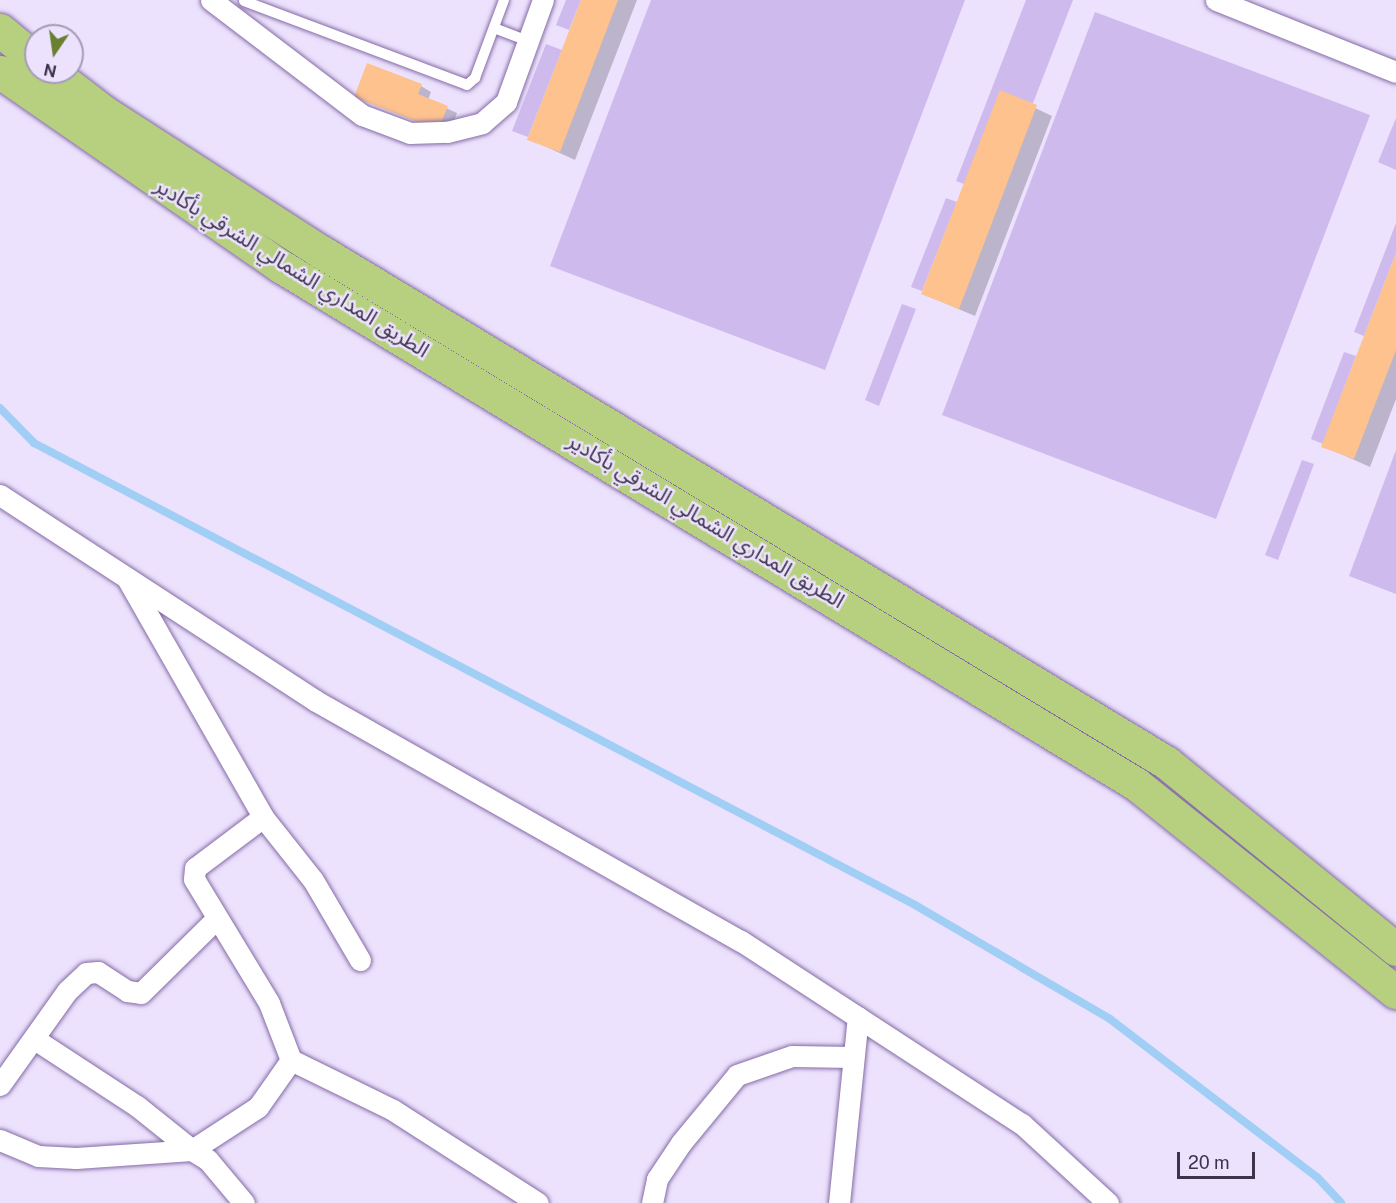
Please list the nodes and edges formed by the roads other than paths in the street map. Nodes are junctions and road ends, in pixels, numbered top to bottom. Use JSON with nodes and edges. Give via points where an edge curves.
{"nodes":[{"id":1,"x":211,"y":0,"type":"edge"},
{"id":2,"x":504,"y":0,"type":"edge"},
{"id":3,"x":543,"y":0,"type":"edge"},
{"id":4,"x":1216,"y":0,"type":"edge"},
{"id":5,"x":241,"y":7,"type":"edge"},
{"id":6,"x":494,"y":28,"type":"junction"},
{"id":7,"x":0,"y":30,"type":"edge"},
{"id":8,"x":528,"y":41,"type":"junction"},
{"id":9,"x":24,"y":50,"type":"edge"},
{"id":10,"x":0,"y":72,"type":"edge"},
{"id":11,"x":1396,"y":72,"type":"edge"},
{"id":12,"x":67,"y":84,"type":"edge"},
{"id":13,"x":0,"y":495,"type":"edge"},
{"id":14,"x":126,"y":578,"type":"junction"},
{"id":15,"x":263,"y":817,"type":"junction"},
{"id":16,"x":215,"y":920,"type":"junction"},
{"id":17,"x":1396,"y":949,"type":"edge"},
{"id":18,"x":360,"y":960,"type":"dead end"},
{"id":19,"x":1396,"y":992,"type":"edge"},
{"id":20,"x":858,"y":1017,"type":"junction"},
{"id":21,"x":36,"y":1040,"type":"junction"},
{"id":22,"x":852,"y":1057,"type":"junction"},
{"id":23,"x":291,"y":1060,"type":"junction"},
{"id":24,"x":0,"y":1085,"type":"edge"},
{"id":25,"x":0,"y":1140,"type":"edge"},
{"id":26,"x":192,"y":1150,"type":"junction"},
{"id":27,"x":244,"y":1203,"type":"edge"},
{"id":28,"x":538,"y":1203,"type":"edge"},
{"id":29,"x":652,"y":1203,"type":"edge"},
{"id":30,"x":839,"y":1203,"type":"edge"},
{"id":31,"x":1108,"y":1203,"type":"edge"}],
"edges":[{"from":1,"to":5,"type":"street"},
{"from":2,"to":6,"type":"lane"},
{"from":3,"to":8,"type":"street"},
{"from":4,"to":11,"type":"street"},
{"from":5,"to":6,"type":"lane","via":[[467,85],[475,78]]},
{"from":5,"to":8,"type":"street","via":[[362,116],[410,133],[447,132],[482,123],[506,102]]},
{"from":6,"to":8,"type":"lane"},
{"from":7,"to":9,"type":"highway"},
{"from":10,"to":19,"type":"highway","name":"الطريق المداري الشمالي الشرقي بأكادير","via":[[282,267],[1136,784]]},
{"from":12,"to":17,"type":"highway","name":"الطريق المداري الشمالي الشرقي بأكادير","via":[[323,253],[1167,763]]},
{"from":13,"to":14,"type":"street"},
{"from":14,"to":15,"type":"street"},
{"from":14,"to":20,"type":"street","via":[[316,701],[741,941]]},
{"from":15,"to":16,"type":"street","via":[[195,868],[197,887]]},
{"from":15,"to":18,"type":"street","via":[[313,880]]},
{"from":16,"to":21,"type":"street","via":[[141,993],[127,991],[98,972],[86,973],[67,991]]},
{"from":16,"to":23,"type":"street","via":[[269,1003]]},
{"from":20,"to":22,"type":"street"},
{"from":20,"to":31,"type":"street","via":[[1022,1124]]},
{"from":21,"to":24,"type":"street"},
{"from":21,"to":26,"type":"street","via":[[136,1106]]},
{"from":22,"to":29,"type":"street","via":[[792,1056],[737,1075],[657,1179]]},
{"from":22,"to":30,"type":"street"},
{"from":23,"to":26,"type":"street","via":[[258,1107]]},
{"from":23,"to":28,"type":"street","via":[[393,1110]]},
{"from":25,"to":26,"type":"street","via":[[38,1156],[76,1158]]},
{"from":26,"to":27,"type":"street","via":[[208,1160]]}]}
